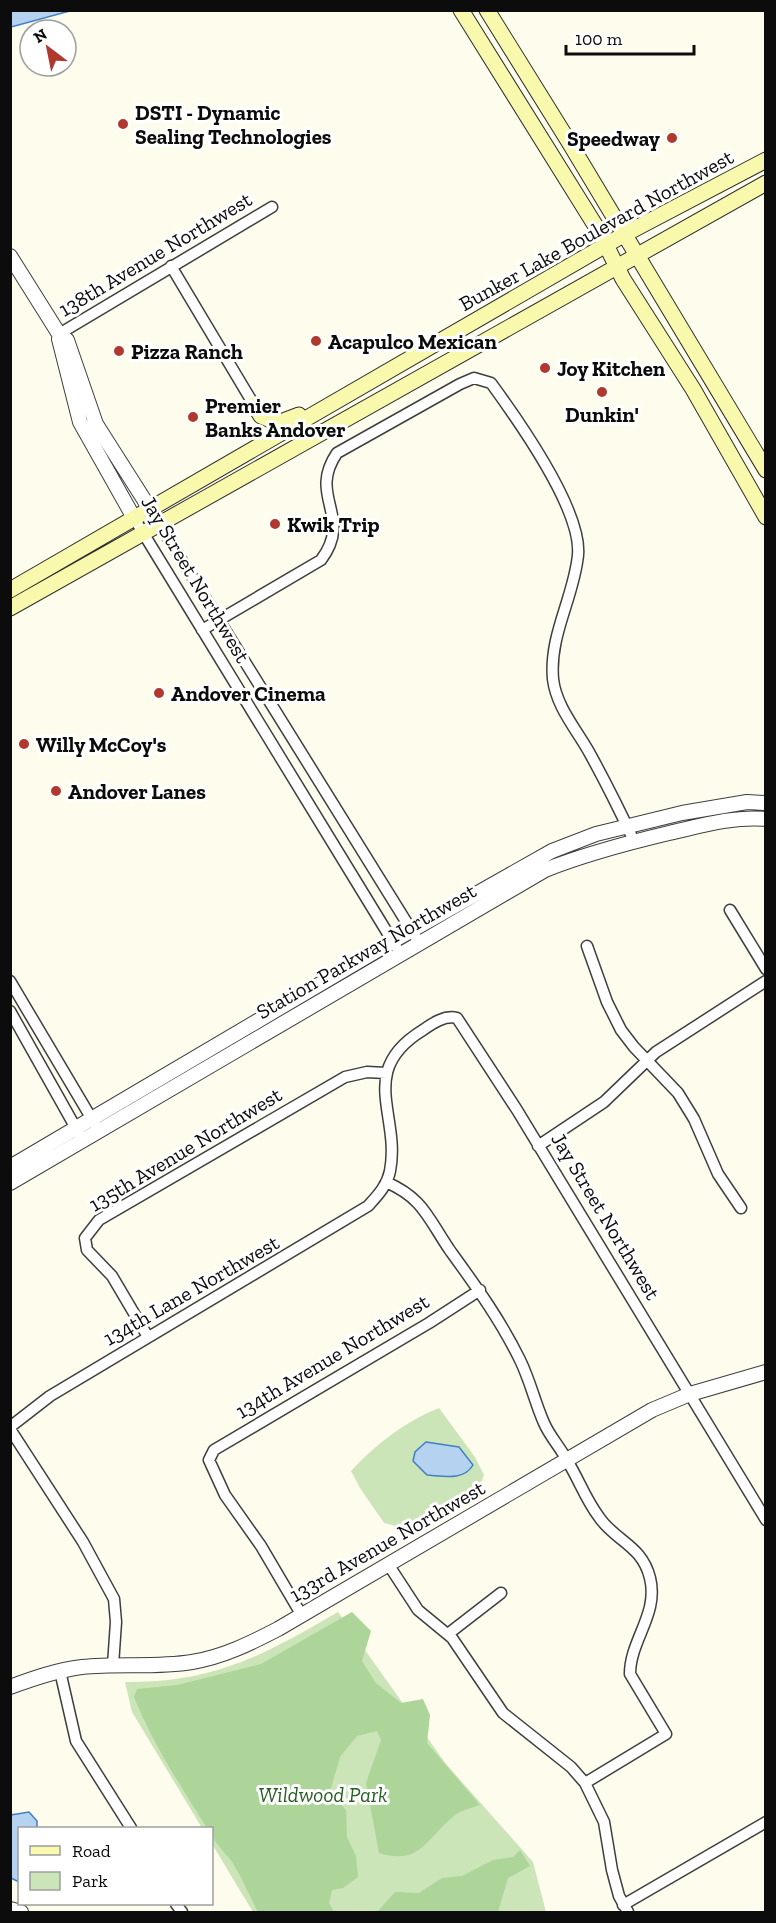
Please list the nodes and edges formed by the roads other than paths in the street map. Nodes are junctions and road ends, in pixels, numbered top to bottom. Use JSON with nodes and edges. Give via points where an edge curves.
{"nodes":[{"id":1,"x":461,"y":10,"type":"edge"},
{"id":2,"x":487,"y":10,"type":"edge"},
{"id":3,"x":765,"y":160,"type":"edge"},
{"id":4,"x":765,"y":183,"type":"edge"},
{"id":5,"x":272,"y":207,"type":"dead end"},
{"id":6,"x":625,"y":234,"type":"junction"},
{"id":7,"x":606,"y":245,"type":"junction"},
{"id":8,"x":636,"y":254,"type":"junction"},
{"id":9,"x":10,"y":256,"type":"edge"},
{"id":10,"x":171,"y":266,"type":"junction"},
{"id":11,"x":616,"y":266,"type":"junction"},
{"id":12,"x":59,"y":334,"type":"junction"},
{"id":13,"x":356,"y":390,"type":"junction"},
{"id":14,"x":254,"y":405,"type":"joint"},
{"id":15,"x":765,"y":470,"type":"edge"},
{"id":16,"x":150,"y":509,"type":"junction"},
{"id":17,"x":765,"y":517,"type":"edge"},
{"id":18,"x":134,"y":518,"type":"junction"},
{"id":19,"x":159,"y":523,"type":"junction"},
{"id":20,"x":142,"y":532,"type":"junction"},
{"id":21,"x":10,"y":590,"type":"edge"},
{"id":22,"x":10,"y":608,"type":"edge"},
{"id":23,"x":218,"y":620,"type":"junction"},
{"id":24,"x":202,"y":630,"type":"junction"},
{"id":25,"x":765,"y":803,"type":"edge"},
{"id":26,"x":765,"y":819,"type":"edge"},
{"id":27,"x":628,"y":827,"type":"junction"},
{"id":28,"x":634,"y":841,"type":"junction"},
{"id":29,"x":730,"y":909,"type":"dead end"},
{"id":30,"x":410,"y":931,"type":"junction"},
{"id":31,"x":393,"y":941,"type":"junction"},
{"id":32,"x":420,"y":944,"type":"junction"},
{"id":33,"x":587,"y":946,"type":"dead end"},
{"id":34,"x":401,"y":955,"type":"junction"},
{"id":35,"x":765,"y":969,"type":"edge"},
{"id":36,"x":10,"y":981,"type":"edge"},
{"id":37,"x":765,"y":981,"type":"edge"},
{"id":38,"x":10,"y":1011,"type":"edge"},
{"id":39,"x":646,"y":1061,"type":"junction"},
{"id":40,"x":386,"y":1073,"type":"junction"},
{"id":41,"x":95,"y":1125,"type":"junction"},
{"id":42,"x":79,"y":1133,"type":"junction"},
{"id":43,"x":538,"y":1146,"type":"junction"},
{"id":44,"x":10,"y":1167,"type":"edge"},
{"id":45,"x":386,"y":1182,"type":"junction"},
{"id":46,"x":10,"y":1183,"type":"edge"},
{"id":47,"x":741,"y":1208,"type":"dead end"},
{"id":48,"x":480,"y":1290,"type":"junction"},
{"id":49,"x":148,"y":1337,"type":"junction"},
{"id":50,"x":765,"y":1372,"type":"edge"},
{"id":51,"x":690,"y":1394,"type":"junction"},
{"id":52,"x":10,"y":1428,"type":"edge"},
{"id":53,"x":568,"y":1460,"type":"junction"},
{"id":54,"x":765,"y":1520,"type":"edge"},
{"id":55,"x":388,"y":1564,"type":"junction"},
{"id":56,"x":501,"y":1593,"type":"dead end"},
{"id":57,"x":302,"y":1614,"type":"junction"},
{"id":58,"x":448,"y":1634,"type":"junction"},
{"id":59,"x":113,"y":1665,"type":"junction"},
{"id":60,"x":60,"y":1671,"type":"junction"},
{"id":61,"x":10,"y":1687,"type":"edge"},
{"id":62,"x":585,"y":1783,"type":"junction"},
{"id":63,"x":765,"y":1822,"type":"edge"},
{"id":64,"x":129,"y":1827,"type":"edge"},
{"id":65,"x":10,"y":1909,"type":"edge"},
{"id":66,"x":626,"y":1909,"type":"edge"},
{"id":67,"x":21,"y":1912,"type":"edge"}],
"edges":[{"from":1,"to":7,"type":"main road"},
{"from":2,"to":6,"type":"main road"},
{"from":3,"to":6,"type":"main road","name":"Bunker Lake Boulevard Northwest"},
{"from":4,"to":8,"type":"main road","name":"Bunker Lake Boulevard Northwest"},
{"from":5,"to":10,"type":"street","name":"138th Avenue Northwest"},
{"from":6,"to":7,"type":"main road","name":"Bunker Lake Boulevard Northwest"},
{"from":6,"to":8,"type":"main road"},
{"from":7,"to":11,"type":"main road"},
{"from":7,"to":13,"type":"main road","name":"Bunker Lake Boulevard Northwest"},
{"from":8,"to":11,"type":"main road","name":"Bunker Lake Boulevard Northwest"},
{"from":8,"to":15,"type":"main road"},
{"from":9,"to":12,"type":"street","name":"Jay Street Northwest"},
{"from":10,"to":12,"type":"street","name":"138th Avenue Northwest"},
{"from":10,"to":14,"type":"street"},
{"from":11,"to":17,"type":"main road","via":[[693,388]]},
{"from":11,"to":19,"type":"main road","name":"Bunker Lake Boulevard Northwest"},
{"from":12,"to":16,"type":"street","name":"Jay Street Northwest","via":[[67,340],[96,424]]},
{"from":12,"to":18,"type":"street","name":"Jay Street Northwest","via":[[80,422]]},
{"from":13,"to":14,"type":"main road","via":[[334,396],[283,422],[268,420]]},
{"from":13,"to":16,"type":"main road","name":"Bunker Lake Boulevard Northwest"},
{"from":16,"to":18,"type":"main road","name":"Bunker Lake Boulevard Northwest"},
{"from":16,"to":19,"type":"street","name":"Jay Street Northwest"},
{"from":18,"to":20,"type":"street","name":"Jay Street Northwest"},
{"from":18,"to":21,"type":"main road","name":"Bunker Lake Boulevard Northwest"},
{"from":19,"to":20,"type":"main road","name":"Bunker Lake Boulevard Northwest"},
{"from":19,"to":23,"type":"street","name":"Jay Street Northwest"},
{"from":20,"to":22,"type":"main road","name":"Bunker Lake Boulevard Northwest"},
{"from":20,"to":24,"type":"street","name":"Jay Street Northwest"},
{"from":23,"to":24,"type":"street"},
{"from":23,"to":27,"type":"street","via":[[321,560],[330,548],[335,532],[324,486],[337,453],[474,378],[491,383],[520,422],[568,506],[577,530],[578,555],[554,648],[553,680],[559,702]]},
{"from":23,"to":30,"type":"street","name":"Jay Street Northwest"},
{"from":24,"to":31,"type":"street","name":"Jay Street Northwest"},
{"from":25,"to":27,"type":"street","name":"Station Parkway Northwest","via":[[729,805]]},
{"from":26,"to":28,"type":"street","name":"Station Parkway Northwest","via":[[729,820]]},
{"from":27,"to":28,"type":"street"},
{"from":27,"to":30,"type":"street","name":"Station Parkway Northwest","via":[[552,851]]},
{"from":28,"to":32,"type":"street","name":"Station Parkway Northwest","via":[[581,855],[545,870]]},
{"from":29,"to":35,"type":"street"},
{"from":30,"to":31,"type":"street","name":"Station Parkway Northwest"},
{"from":30,"to":32,"type":"street","name":"Jay Street Northwest"},
{"from":31,"to":34,"type":"street","name":"Jay Street Northwest"},
{"from":31,"to":41,"type":"street","name":"Station Parkway Northwest"},
{"from":32,"to":34,"type":"street","name":"Station Parkway Northwest"},
{"from":33,"to":39,"type":"street","via":[[621,1030]]},
{"from":34,"to":41,"type":"street","name":"Station Parkway Northwest"},
{"from":36,"to":41,"type":"street"},
{"from":37,"to":39,"type":"street"},
{"from":38,"to":42,"type":"street"},
{"from":39,"to":43,"type":"street","via":[[604,1102]]},
{"from":39,"to":47,"type":"street","via":[[678,1093],[718,1174]]},
{"from":40,"to":43,"type":"street","name":"Jay Street Northwest","via":[[394,1057],[421,1031],[441,1019],[457,1018]]},
{"from":40,"to":45,"type":"street","via":[[385,1109],[391,1140]]},
{"from":40,"to":49,"type":"street","name":"135th Avenue Northwest","via":[[345,1077],[99,1220],[90,1229],[85,1238],[87,1250],[112,1276]]},
{"from":41,"to":42,"type":"street","name":"Station Parkway Northwest"},
{"from":42,"to":44,"type":"street","name":"Station Parkway Northwest"},
{"from":42,"to":46,"type":"street","name":"Station Parkway Northwest"},
{"from":43,"to":51,"type":"street","name":"Jay Street Northwest"},
{"from":45,"to":48,"type":"street","via":[[406,1191],[426,1210]]},
{"from":45,"to":49,"type":"street","name":"134th Lane Northwest","via":[[369,1206],[345,1223]]},
{"from":48,"to":53,"type":"street","via":[[522,1362],[546,1427]]},
{"from":48,"to":57,"type":"street","name":"134th Avenue Northwest","via":[[214,1450],[209,1461],[225,1495]]},
{"from":49,"to":52,"type":"street","name":"134th Lane Northwest","via":[[50,1396]]},
{"from":50,"to":51,"type":"street","name":"133rd Avenue Northwest"},
{"from":51,"to":53,"type":"street","name":"133rd Avenue Northwest","via":[[652,1410]]},
{"from":51,"to":54,"type":"street","name":"Jay Street Northwest"},
{"from":52,"to":59,"type":"street","via":[[83,1542],[114,1599]]},
{"from":53,"to":55,"type":"street","name":"133rd Avenue Northwest"},
{"from":53,"to":62,"type":"street","via":[[599,1519],[634,1547],[650,1577],[650,1614],[630,1674],[666,1734]]},
{"from":55,"to":57,"type":"street","name":"133rd Avenue Northwest"},
{"from":55,"to":58,"type":"street","via":[[418,1610]]},
{"from":56,"to":58,"type":"street"},
{"from":57,"to":59,"type":"street","name":"133rd Avenue Northwest","via":[[259,1639],[211,1658],[177,1664]]},
{"from":58,"to":62,"type":"street","via":[[502,1713],[571,1767]]},
{"from":59,"to":60,"type":"street","name":"133rd Avenue Northwest"},
{"from":60,"to":61,"type":"street","name":"133rd Avenue Northwest"},
{"from":60,"to":64,"type":"street","via":[[76,1741]]},
{"from":62,"to":66,"type":"street","via":[[604,1822],[612,1870]]},
{"from":63,"to":66,"type":"street"},
{"from":65,"to":67,"type":"street"}]}
